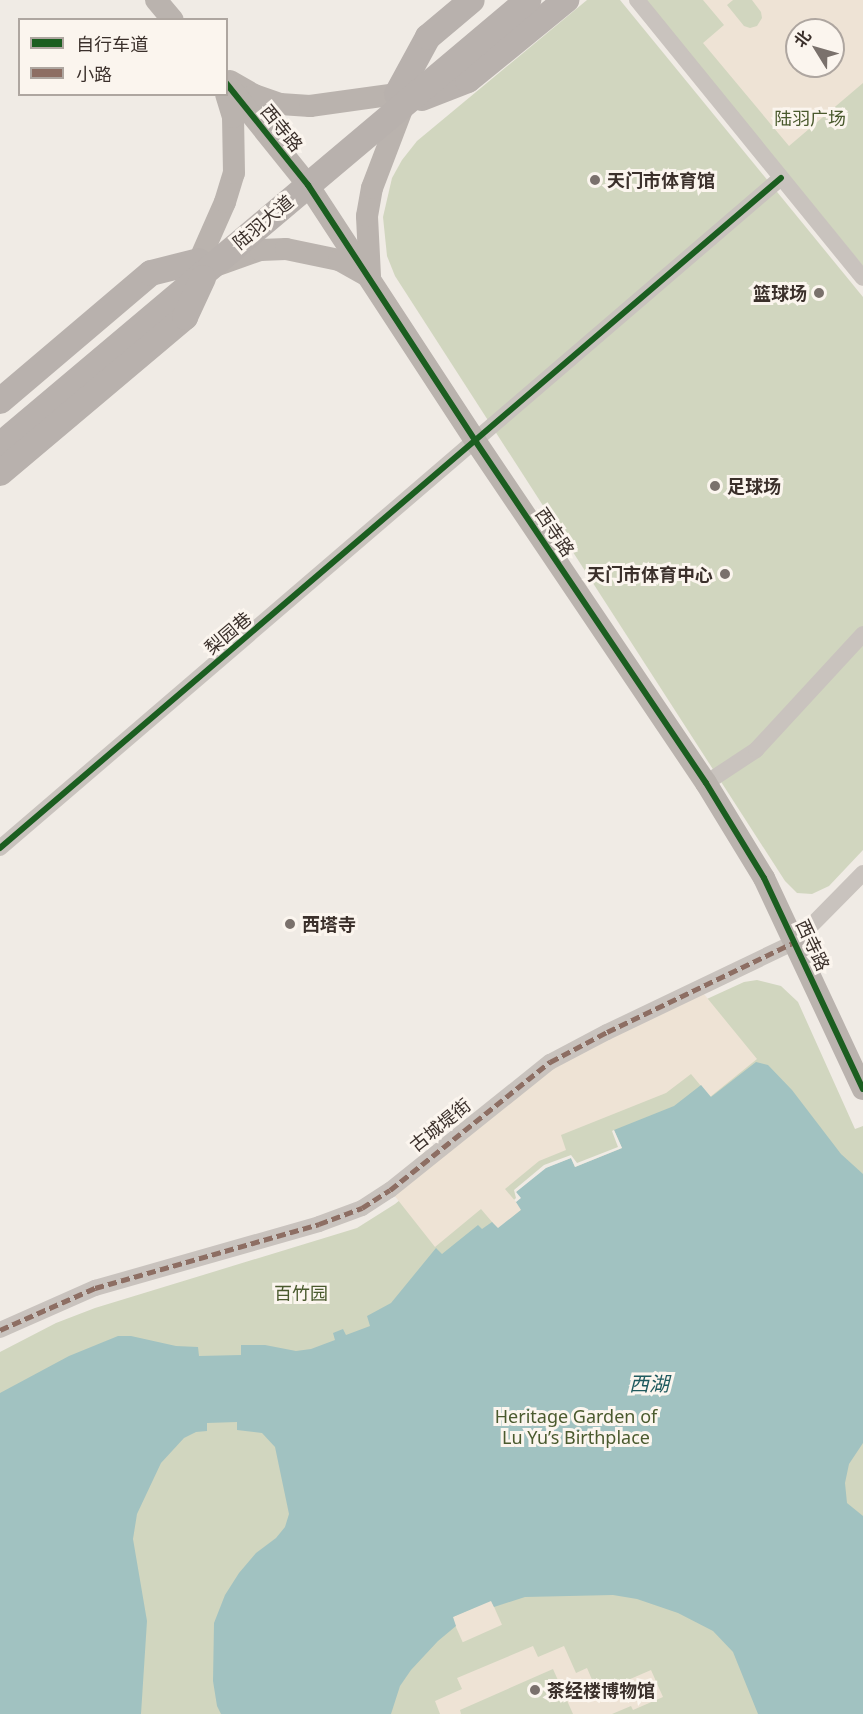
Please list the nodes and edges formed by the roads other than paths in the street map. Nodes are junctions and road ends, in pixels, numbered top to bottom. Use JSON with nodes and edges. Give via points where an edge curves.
{"nodes":[{"id":1,"x":156,"y":0,"type":"edge"},
{"id":2,"x":472,"y":0,"type":"edge"},
{"id":3,"x":508,"y":0,"type":"edge"},
{"id":4,"x":528,"y":0,"type":"edge"},
{"id":5,"x":566,"y":0,"type":"edge"},
{"id":6,"x":637,"y":0,"type":"edge"},
{"id":7,"x":171,"y":18,"type":"edge"},
{"id":8,"x":228,"y":82,"type":"edge"},
{"id":9,"x":228,"y":84,"type":"edge"},
{"id":10,"x":227,"y":96,"type":"edge"},
{"id":11,"x":400,"y":99,"type":"junction"},
{"id":12,"x":781,"y":178,"type":"junction"},
{"id":13,"x":304,"y":180,"type":"junction"},
{"id":14,"x":203,"y":265,"type":"junction"},
{"id":15,"x":370,"y":277,"type":"junction"},
{"id":16,"x":863,"y":278,"type":"edge"},
{"id":17,"x":0,"y":401,"type":"edge"},
{"id":18,"x":0,"y":428,"type":"edge"},
{"id":19,"x":476,"y":442,"type":"junction"},
{"id":20,"x":0,"y":445,"type":"edge"},
{"id":21,"x":0,"y":473,"type":"edge"},
{"id":22,"x":863,"y":634,"type":"edge"},
{"id":23,"x":706,"y":783,"type":"junction"},
{"id":24,"x":0,"y":848,"type":"edge"},
{"id":25,"x":863,"y":873,"type":"edge"},
{"id":26,"x":795,"y":942,"type":"junction"},
{"id":27,"x":863,"y":1089,"type":"edge"},
{"id":28,"x":0,"y":1330,"type":"edge"}],
"edges":[{"from":1,"to":7,"type":"street"},
{"from":2,"to":11,"type":"main road","via":[[428,37]]},
{"from":3,"to":11,"type":"main road","name":"陆羽大道"},
{"from":4,"to":11,"type":"main road","name":"陆羽大道"},
{"from":5,"to":11,"type":"main road","via":[[468,80]]},
{"from":6,"to":12,"type":"street"},
{"from":8,"to":11,"type":"street","via":[[280,104],[334,105]]},
{"from":9,"to":13,"type":"street","name":"西寺路"},
{"from":10,"to":14,"type":"street","via":[[233,117],[234,174]]},
{"from":11,"to":13,"type":"main road","name":"陆羽大道"},
{"from":11,"to":15,"type":"street","via":[[367,216]]},
{"from":12,"to":16,"type":"street"},
{"from":12,"to":19,"type":"street","name":"梨园巷"},
{"from":13,"to":14,"type":"main road","name":"陆羽大道"},
{"from":13,"to":15,"type":"street","name":"西寺路"},
{"from":14,"to":15,"type":"street","via":[[260,250],[286,249],[339,260]]},
{"from":14,"to":17,"type":"main road","via":[[151,273]]},
{"from":14,"to":18,"type":"main road","name":"陆羽大道"},
{"from":14,"to":20,"type":"main road","name":"陆羽大道"},
{"from":14,"to":21,"type":"main road","via":[[185,317]]},
{"from":15,"to":19,"type":"street","name":"西寺路"},
{"from":19,"to":23,"type":"street","name":"西寺路"},
{"from":19,"to":24,"type":"street","name":"梨园巷"},
{"from":22,"to":23,"type":"street","via":[[756,750]]},
{"from":23,"to":26,"type":"street","name":"西寺路","via":[[764,878]]},
{"from":25,"to":26,"type":"street","name":"古城堤街"},
{"from":26,"to":27,"type":"street","name":"西寺路"},
{"from":26,"to":28,"type":"street","name":"古城堤街","via":[[550,1062],[362,1208],[95,1288]]}]}
